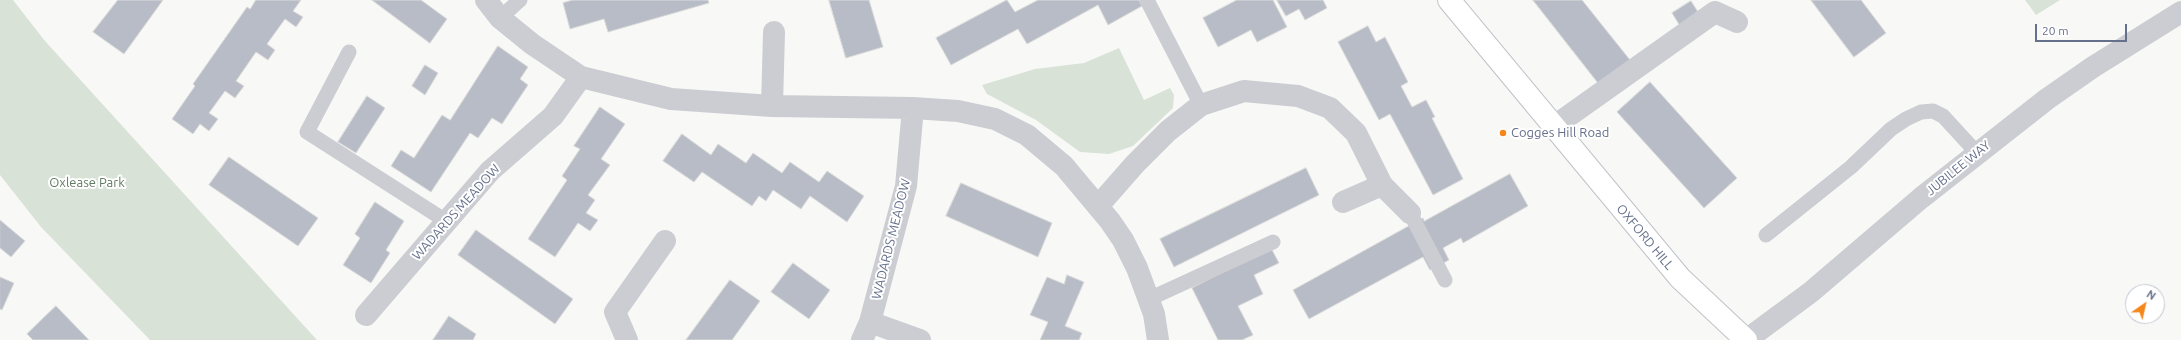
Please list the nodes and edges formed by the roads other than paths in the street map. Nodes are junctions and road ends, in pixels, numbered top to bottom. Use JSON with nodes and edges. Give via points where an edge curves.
{"nodes":[{"id":1,"x":486,"y":0,"type":"edge"},
{"id":2,"x":520,"y":0,"type":"edge"},
{"id":3,"x":1147,"y":0,"type":"edge"},
{"id":4,"x":1449,"y":0,"type":"edge"},
{"id":5,"x":2181,"y":12,"type":"edge"},
{"id":6,"x":500,"y":18,"type":"junction"},
{"id":7,"x":1737,"y":22,"type":"dead end"},
{"id":8,"x":774,"y":32,"type":"dead end"},
{"id":9,"x":349,"y":52,"type":"dead end"},
{"id":10,"x":581,"y":78,"type":"junction"},
{"id":11,"x":1201,"y":105,"type":"junction"},
{"id":12,"x":772,"y":106,"type":"junction"},
{"id":13,"x":913,"y":108,"type":"junction"},
{"id":14,"x":1553,"y":127,"type":"junction"},
{"id":15,"x":1977,"y":153,"type":"junction"},
{"id":16,"x":1382,"y":185,"type":"junction"},
{"id":17,"x":1343,"y":202,"type":"dead end"},
{"id":18,"x":1098,"y":206,"type":"junction"},
{"id":19,"x":1410,"y":213,"type":"joint"},
{"id":20,"x":446,"y":221,"type":"junction"},
{"id":21,"x":1766,"y":235,"type":"dead end"},
{"id":22,"x":665,"y":241,"type":"dead end"},
{"id":23,"x":1273,"y":242,"type":"dead end"},
{"id":24,"x":1445,"y":280,"type":"dead end"},
{"id":25,"x":1149,"y":299,"type":"junction"},
{"id":26,"x":366,"y":315,"type":"dead end"},
{"id":27,"x":866,"y":331,"type":"edge"},
{"id":28,"x":627,"y":340,"type":"edge"},
{"id":29,"x":920,"y":340,"type":"edge"},
{"id":30,"x":1158,"y":340,"type":"edge"},
{"id":31,"x":1746,"y":340,"type":"edge"}],
"edges":[{"from":1,"to":6,"type":"street"},
{"from":2,"to":6,"type":"lane"},
{"from":3,"to":11,"type":"lane"},
{"from":4,"to":14,"type":"main road","name":"OXFORD HILL"},
{"from":5,"to":15,"type":"street","name":"JUBILEE WAY","via":[[2093,67]]},
{"from":6,"to":10,"type":"street"},
{"from":7,"to":14,"type":"street","via":[[1714,12]]},
{"from":8,"to":12,"type":"street"},
{"from":9,"to":20,"type":"lane","via":[[307,132]]},
{"from":10,"to":12,"type":"street","via":[[671,99]]},
{"from":10,"to":20,"type":"street","name":"WADARDS MEADOW","via":[[553,116],[490,171]]},
{"from":11,"to":16,"type":"street","via":[[1244,92],[1298,96],[1330,108],[1356,133]]},
{"from":11,"to":18,"type":"street","via":[[1157,142]]},
{"from":12,"to":13,"type":"street"},
{"from":13,"to":18,"type":"street","via":[[958,111],[995,119],[1020,132],[1064,166]]},
{"from":13,"to":27,"type":"street","name":"WADARDS MEADOW","via":[[906,186]]},
{"from":14,"to":31,"type":"main road","name":"OXFORD HILL","via":[[1680,278]]},
{"from":15,"to":21,"type":"lane","via":[[1943,116],[1933,111],[1921,112],[1891,129],[1851,167]]},
{"from":15,"to":31,"type":"street","name":"JUBILEE WAY","via":[[1811,292]]},
{"from":16,"to":17,"type":"street"},
{"from":16,"to":19,"type":"street"},
{"from":18,"to":25,"type":"street","via":[[1123,240]]},
{"from":19,"to":24,"type":"lane"},
{"from":20,"to":26,"type":"street","name":"WADARDS MEADOW"},
{"from":22,"to":28,"type":"street","via":[[614,312]]},
{"from":23,"to":25,"type":"lane"},
{"from":25,"to":30,"type":"street"},
{"from":27,"to":29,"type":"street","name":"WADARDS MEADOW"}]}
